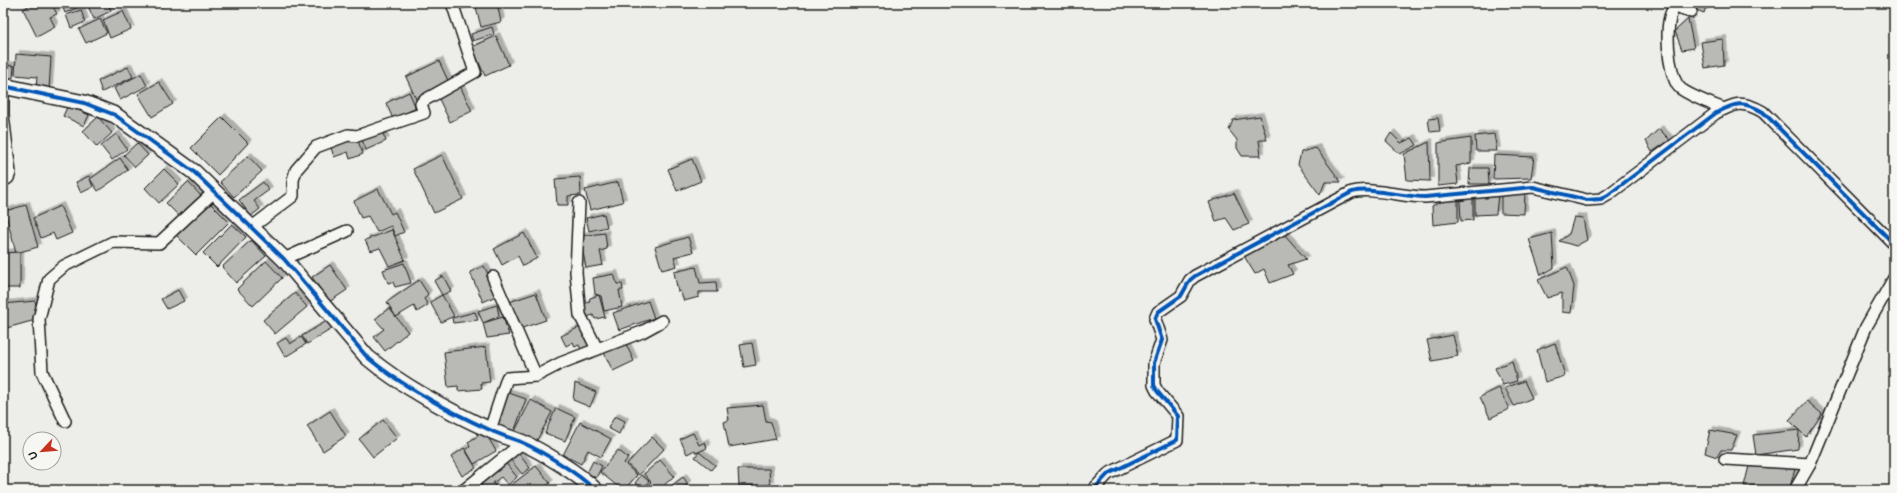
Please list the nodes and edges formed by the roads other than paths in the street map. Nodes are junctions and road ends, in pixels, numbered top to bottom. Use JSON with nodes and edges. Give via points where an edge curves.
{"nodes":[{"id":1,"x":452,"y":3,"type":"edge"},
{"id":2,"x":1691,"y":12,"type":"dead end"},
{"id":3,"x":3,"y":86,"type":"edge"},
{"id":4,"x":1724,"y":109,"type":"junction"},
{"id":5,"x":3,"y":181,"type":"edge"},
{"id":6,"x":215,"y":191,"type":"junction"},
{"id":7,"x":579,"y":203,"type":"dead end"},
{"id":8,"x":252,"y":227,"type":"junction"},
{"id":9,"x":347,"y":231,"type":"dead end"},
{"id":10,"x":1894,"y":244,"type":"edge"},
{"id":11,"x":284,"y":259,"type":"junction"},
{"id":12,"x":493,"y":277,"type":"dead end"},
{"id":13,"x":1894,"y":278,"type":"edge"},
{"id":14,"x":662,"y":321,"type":"dead end"},
{"id":15,"x":597,"y":349,"type":"junction"},
{"id":16,"x":536,"y":376,"type":"junction"},
{"id":17,"x":65,"y":421,"type":"dead end"},
{"id":18,"x":490,"y":430,"type":"junction"},
{"id":19,"x":522,"y":443,"type":"junction"},
{"id":20,"x":1725,"y":460,"type":"dead end"},
{"id":21,"x":1810,"y":464,"type":"junction"},
{"id":22,"x":464,"y":490,"type":"edge"},
{"id":23,"x":594,"y":490,"type":"edge"},
{"id":24,"x":1093,"y":490,"type":"edge"},
{"id":25,"x":1795,"y":490,"type":"edge"}],
"edges":[{"from":1,"to":8,"type":"street","via":[[475,72],[427,99],[422,104],[424,113],[316,147],[296,170],[293,196]]},
{"from":2,"to":4,"type":"street","via":[[1675,7],[1671,10],[1668,23],[1672,73],[1680,89]]},
{"from":3,"to":5,"type":"street","via":[[3,115],[10,173]]},
{"from":3,"to":6,"type":"street","via":[[84,103],[115,115],[194,172]]},
{"from":4,"to":10,"type":"street","via":[[1744,103],[1763,112]]},
{"from":4,"to":24,"type":"street","via":[[1601,199],[1587,200],[1533,187],[1425,197],[1359,190],[1195,276],[1181,296],[1158,312],[1155,319],[1162,340],[1154,363],[1154,385],[1178,416],[1177,440],[1108,474]]},
{"from":6,"to":8,"type":"street"},
{"from":6,"to":17,"type":"street","via":[[159,243],[113,242],[64,266],[49,279],[39,319],[42,372]]},
{"from":7,"to":15,"type":"street","via":[[576,272],[580,315]]},
{"from":8,"to":11,"type":"street"},
{"from":9,"to":11,"type":"street"},
{"from":11,"to":18,"type":"street","via":[[367,357],[382,370],[404,385]]},
{"from":12,"to":16,"type":"street"},
{"from":13,"to":21,"type":"street","via":[[1866,327]]},
{"from":14,"to":15,"type":"street","via":[[642,332]]},
{"from":15,"to":16,"type":"street"},
{"from":16,"to":18,"type":"street","via":[[505,379]]},
{"from":18,"to":19,"type":"street"},
{"from":19,"to":22,"type":"street"},
{"from":19,"to":23,"type":"street","via":[[584,479]]},
{"from":20,"to":21,"type":"street"},
{"from":21,"to":25,"type":"street"}]}
